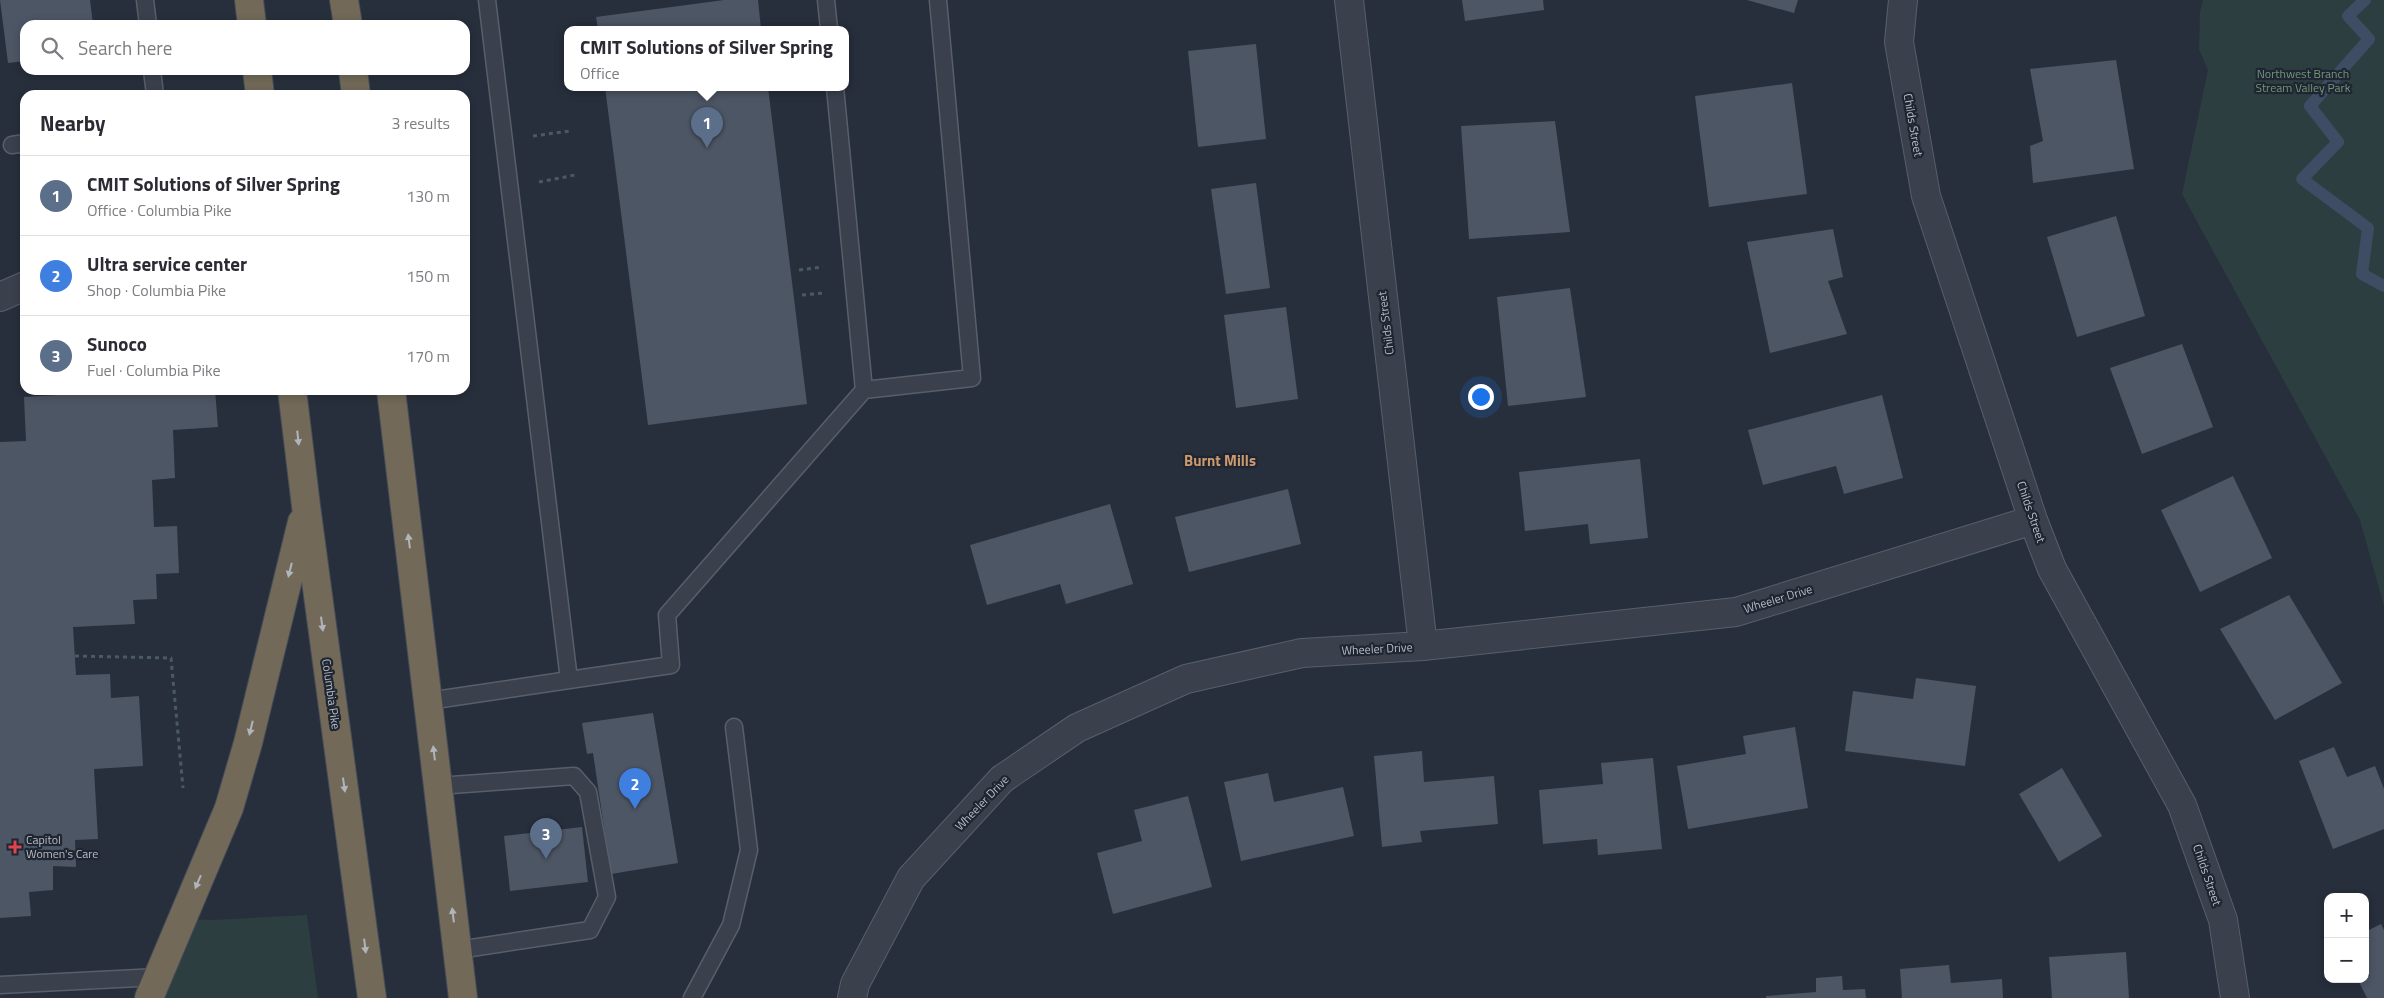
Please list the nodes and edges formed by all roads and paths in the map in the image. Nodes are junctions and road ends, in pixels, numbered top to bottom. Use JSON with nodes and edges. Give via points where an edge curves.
{"nodes":[{"id":1,"x":145,"y":0,"type":"edge"},
{"id":2,"x":249,"y":0,"type":"edge"},
{"id":3,"x":344,"y":0,"type":"edge"},
{"id":4,"x":487,"y":0,"type":"edge"},
{"id":5,"x":826,"y":0,"type":"edge"},
{"id":6,"x":938,"y":0,"type":"edge"},
{"id":7,"x":1349,"y":0,"type":"edge"},
{"id":8,"x":1904,"y":0,"type":"edge"},
{"id":9,"x":147,"y":20,"type":"edge"},
{"id":10,"x":251,"y":20,"type":"edge"},
{"id":11,"x":347,"y":20,"type":"edge"},
{"id":12,"x":829,"y":26,"type":"edge"},
{"id":13,"x":153,"y":75,"type":"edge"},
{"id":14,"x":258,"y":75,"type":"edge"},
{"id":15,"x":354,"y":75,"type":"edge"},
{"id":16,"x":154,"y":90,"type":"edge"},
{"id":17,"x":259,"y":90,"type":"edge"},
{"id":18,"x":355,"y":90,"type":"edge"},
{"id":19,"x":835,"y":91,"type":"edge"},
{"id":20,"x":570,"y":131,"type":"dead end"},
{"id":21,"x":504,"y":140,"type":"junction"},
{"id":22,"x":576,"y":175,"type":"dead end"},
{"id":23,"x":510,"y":187,"type":"junction"},
{"id":24,"x":20,"y":288,"type":"edge"},
{"id":25,"x":0,"y":297,"type":"edge"},
{"id":26,"x":864,"y":390,"type":"junction"},
{"id":27,"x":293,"y":395,"type":"edge"},
{"id":28,"x":392,"y":395,"type":"edge"},
{"id":29,"x":306,"y":506,"type":"junction"},
{"id":30,"x":2033,"y":520,"type":"junction"},
{"id":31,"x":1424,"y":646,"type":"junction"},
{"id":32,"x":75,"y":656,"type":"dead end"},
{"id":33,"x":570,"y":680,"type":"junction"},
{"id":34,"x":428,"y":701,"type":"junction"},
{"id":35,"x":734,"y":727,"type":"dead end"},
{"id":36,"x":438,"y":786,"type":"junction"},
{"id":37,"x":183,"y":788,"type":"dead end"},
{"id":38,"x":458,"y":950,"type":"junction"},
{"id":39,"x":0,"y":985,"type":"edge"},
{"id":40,"x":154,"y":988,"type":"edge"},
{"id":41,"x":372,"y":998,"type":"edge"},
{"id":42,"x":463,"y":998,"type":"edge"},
{"id":43,"x":692,"y":998,"type":"edge"},
{"id":44,"x":852,"y":998,"type":"edge"},
{"id":45,"x":2235,"y":998,"type":"edge"}],
"edges":[{"from":1,"to":9,"type":"lane"},
{"from":2,"to":10,"type":"highway"},
{"from":3,"to":11,"type":"highway"},
{"from":4,"to":21,"type":"lane"},
{"from":5,"to":12,"type":"lane"},
{"from":6,"to":26,"type":"lane","via":[[972,378]]},
{"from":7,"to":31,"type":"street","name":"Childs Street"},
{"from":8,"to":30,"type":"street","name":"Childs Street","via":[[1899,42],[1926,196]]},
{"from":13,"to":16,"type":"lane"},
{"from":14,"to":17,"type":"highway"},
{"from":15,"to":18,"type":"highway"},
{"from":19,"to":26,"type":"lane"},
{"from":20,"to":21,"type":"path"},
{"from":21,"to":23,"type":"lane"},
{"from":22,"to":23,"type":"path"},
{"from":23,"to":33,"type":"lane"},
{"from":24,"to":25,"type":"street"},
{"from":26,"to":33,"type":"lane","via":[[667,615],[671,665]]},
{"from":27,"to":29,"type":"highway","name":"Columbia Pike","one_way":true},
{"from":34,"to":28,"type":"highway","one_way":true},
{"from":29,"to":40,"type":"highway","one_way":true,"via":[[229,808]]},
{"from":29,"to":41,"type":"highway","name":"Columbia Pike","one_way":true},
{"from":30,"to":31,"type":"street","name":"Wheeler Drive","via":[[1736,612]]},
{"from":30,"to":45,"type":"street","name":"Childs Street","via":[[2052,569],[2182,804],[2223,920]]},
{"from":31,"to":44,"type":"street","name":"Wheeler Drive","via":[[1302,653],[1186,679],[1077,728],[1002,779],[911,878],[855,984]]},
{"from":32,"to":37,"type":"path","via":[[171,658]]},
{"from":33,"to":34,"type":"lane"},
{"from":36,"to":34,"type":"highway","one_way":true},
{"from":35,"to":43,"type":"lane","via":[[749,850],[731,925]]},
{"from":38,"to":36,"type":"highway","one_way":true},
{"from":36,"to":38,"type":"lane","via":[[574,776],[588,792],[607,897],[590,930]]},
{"from":38,"to":42,"type":"highway"},
{"from":39,"to":40,"type":"lane"}]}
